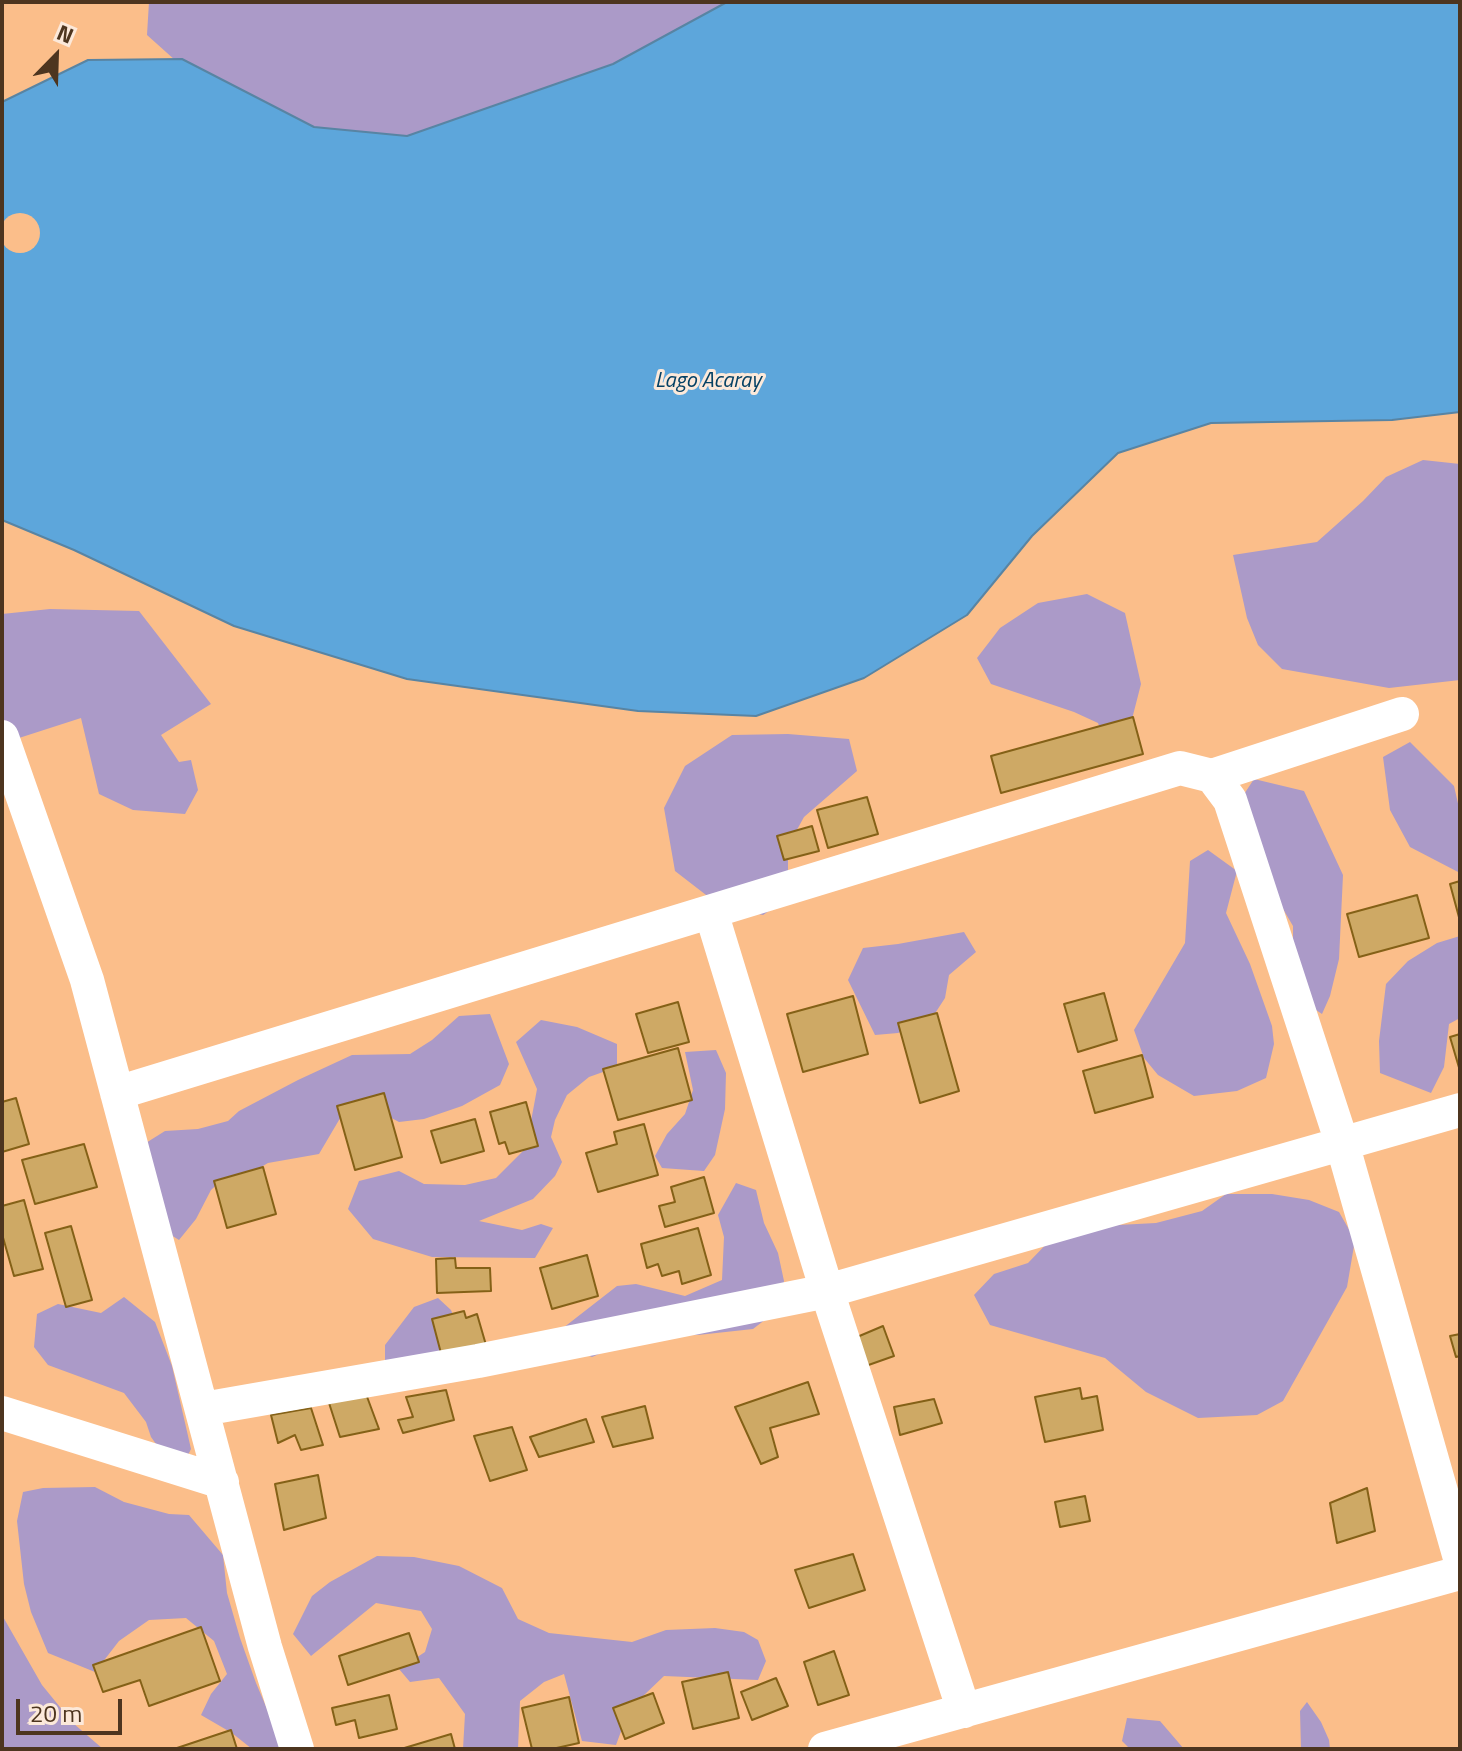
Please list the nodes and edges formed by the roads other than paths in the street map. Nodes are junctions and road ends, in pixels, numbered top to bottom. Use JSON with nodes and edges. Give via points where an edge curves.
{"nodes":[{"id":1,"x":1402,"y":714,"type":"dead end"},
{"id":2,"x":2,"y":737,"type":"edge"},
{"id":3,"x":1212,"y":776,"type":"junction"},
{"id":4,"x":711,"y":912,"type":"junction"},
{"id":5,"x":117,"y":1093,"type":"junction"},
{"id":6,"x":1460,"y":1110,"type":"edge"},
{"id":7,"x":1342,"y":1143,"type":"junction"},
{"id":8,"x":827,"y":1291,"type":"junction"},
{"id":9,"x":203,"y":1409,"type":"junction"},
{"id":10,"x":2,"y":1413,"type":"edge"},
{"id":11,"x":222,"y":1482,"type":"junction"},
{"id":12,"x":1460,"y":1558,"type":"edge"},
{"id":13,"x":1460,"y":1573,"type":"edge"},
{"id":14,"x":964,"y":1711,"type":"junction"},
{"id":15,"x":297,"y":1749,"type":"edge"},
{"id":16,"x":825,"y":1749,"type":"edge"}],
"edges":[{"from":1,"to":3,"type":"street"},
{"from":2,"to":5,"type":"street","via":[[87,980]]},
{"from":3,"to":4,"type":"street","via":[[1180,768]]},
{"from":3,"to":7,"type":"street","via":[[1230,800]]},
{"from":4,"to":5,"type":"street"},
{"from":4,"to":8,"type":"street"},
{"from":5,"to":9,"type":"street"},
{"from":6,"to":7,"type":"street"},
{"from":7,"to":8,"type":"street"},
{"from":7,"to":12,"type":"street"},
{"from":8,"to":9,"type":"street"},
{"from":8,"to":14,"type":"street"},
{"from":9,"to":11,"type":"street"},
{"from":10,"to":11,"type":"street"},
{"from":11,"to":15,"type":"street"},
{"from":13,"to":14,"type":"street"},
{"from":14,"to":16,"type":"street"}]}
